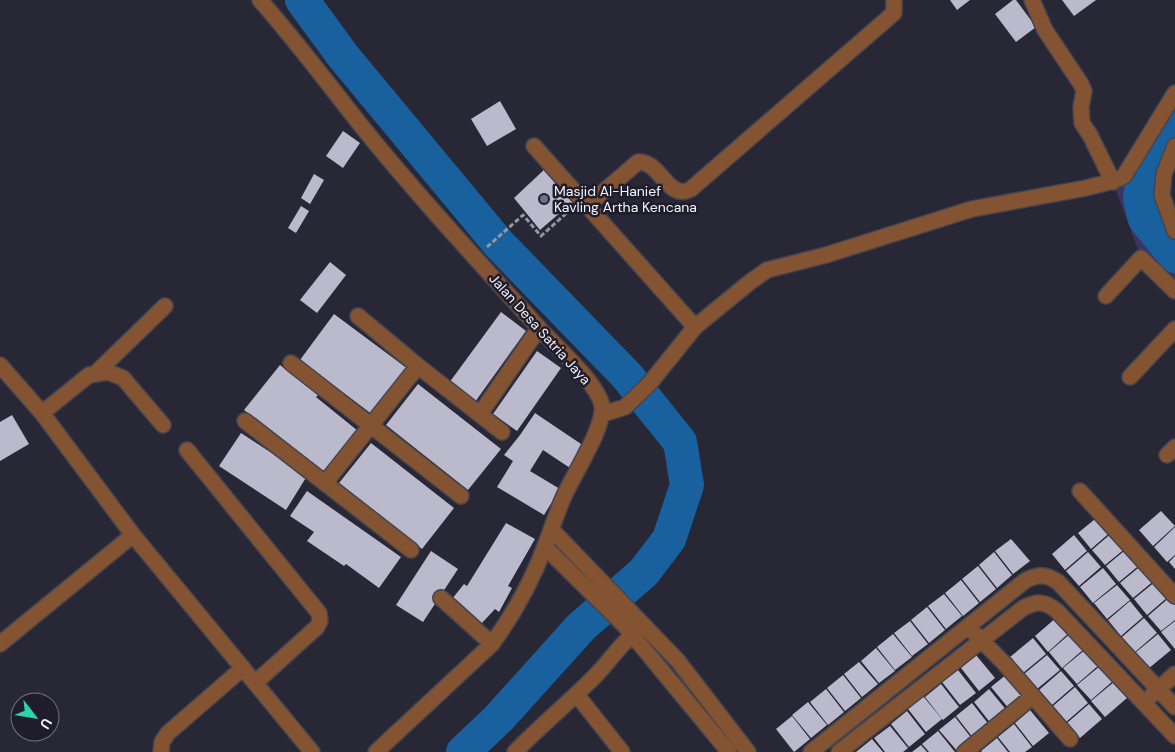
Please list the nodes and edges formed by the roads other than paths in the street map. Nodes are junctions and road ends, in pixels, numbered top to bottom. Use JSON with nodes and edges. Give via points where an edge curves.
{"nodes":[{"id":1,"x":260,"y":0,"type":"edge"},
{"id":2,"x":894,"y":0,"type":"edge"},
{"id":3,"x":1032,"y":0,"type":"edge"},
{"id":4,"x":1175,"y":93,"type":"edge"},
{"id":5,"x":534,"y":146,"type":"dead end"},
{"id":6,"x":1175,"y":146,"type":"edge"},
{"id":7,"x":1113,"y":182,"type":"junction"},
{"id":8,"x":584,"y":203,"type":"junction"},
{"id":9,"x":1175,"y":231,"type":"edge"},
{"id":10,"x":1175,"y":291,"type":"edge"},
{"id":11,"x":1106,"y":296,"type":"dead end"},
{"id":12,"x":165,"y":306,"type":"dead end"},
{"id":13,"x":358,"y":316,"type":"dead end"},
{"id":14,"x":695,"y":327,"type":"junction"},
{"id":15,"x":539,"y":328,"type":"junction"},
{"id":16,"x":1175,"y":329,"type":"edge"},
{"id":17,"x":291,"y":363,"type":"dead end"},
{"id":18,"x":0,"y":365,"type":"edge"},
{"id":19,"x":418,"y":366,"type":"junction"},
{"id":20,"x":96,"y":373,"type":"junction"},
{"id":21,"x":1130,"y":377,"type":"dead end"},
{"id":22,"x":42,"y":413,"type":"junction"},
{"id":23,"x":480,"y":414,"type":"junction"},
{"id":24,"x":603,"y":414,"type":"junction"},
{"id":25,"x":245,"y":421,"type":"dead end"},
{"id":26,"x":162,"y":425,"type":"dead end"},
{"id":27,"x":371,"y":425,"type":"junction"},
{"id":28,"x":502,"y":432,"type":"dead end"},
{"id":29,"x":187,"y":450,"type":"dead end"},
{"id":30,"x":325,"y":483,"type":"junction"},
{"id":31,"x":1080,"y":491,"type":"dead end"},
{"id":32,"x":461,"y":496,"type":"dead end"},
{"id":33,"x":551,"y":529,"type":"junction"},
{"id":34,"x":134,"y":535,"type":"junction"},
{"id":35,"x":545,"y":547,"type":"junction"},
{"id":36,"x":411,"y":550,"type":"dead end"},
{"id":37,"x":1026,"y":580,"type":"junction"},
{"id":38,"x":597,"y":587,"type":"junction"},
{"id":39,"x":1175,"y":596,"type":"edge"},
{"id":40,"x":441,"y":598,"type":"dead end"},
{"id":41,"x":1037,"y":602,"type":"junction"},
{"id":42,"x":634,"y":625,"type":"junction"},
{"id":43,"x":967,"y":626,"type":"junction"},
{"id":44,"x":981,"y":641,"type":"junction"},
{"id":45,"x":0,"y":644,"type":"edge"},
{"id":46,"x":492,"y":644,"type":"junction"},
{"id":47,"x":243,"y":668,"type":"junction"},
{"id":48,"x":1175,"y":674,"type":"edge"},
{"id":49,"x":255,"y":683,"type":"junction"},
{"id":50,"x":1158,"y":689,"type":"junction"},
{"id":51,"x":576,"y":695,"type":"junction"},
{"id":52,"x":1033,"y":696,"type":"junction"},
{"id":53,"x":1143,"y":704,"type":"junction"},
{"id":54,"x":1175,"y":707,"type":"edge"},
{"id":55,"x":1175,"y":736,"type":"edge"},
{"id":56,"x":1070,"y":739,"type":"dead end"},
{"id":57,"x":518,"y":751,"type":"edge"},
{"id":58,"x":160,"y":752,"type":"edge"},
{"id":59,"x":312,"y":752,"type":"edge"},
{"id":60,"x":376,"y":752,"type":"edge"},
{"id":61,"x":622,"y":752,"type":"edge"},
{"id":62,"x":729,"y":752,"type":"edge"},
{"id":63,"x":748,"y":752,"type":"edge"},
{"id":64,"x":810,"y":752,"type":"edge"},
{"id":65,"x":839,"y":752,"type":"edge"},
{"id":66,"x":965,"y":752,"type":"edge"}],
"edges":[{"from":1,"to":15,"type":"street","name":"Jalan Desa Satria Jaya","via":[[433,211]]},
{"from":2,"to":8,"type":"street","via":[[894,13],[691,189],[676,190],[647,163],[638,162]]},
{"from":3,"to":7,"type":"street","via":[[1045,30],[1081,84],[1084,91],[1082,123]]},
{"from":4,"to":7,"type":"street","via":[[1131,167]]},
{"from":5,"to":8,"type":"street"},
{"from":6,"to":9,"type":"street","via":[[1164,174],[1162,195]]},
{"from":7,"to":14,"type":"street","via":[[972,209],[767,270]]},
{"from":8,"to":14,"type":"street"},
{"from":10,"to":11,"type":"street","via":[[1140,258]]},
{"from":12,"to":20,"type":"street"},
{"from":13,"to":19,"type":"street"},
{"from":14,"to":24,"type":"street","via":[[650,383],[625,407]]},
{"from":15,"to":23,"type":"street"},
{"from":15,"to":24,"type":"street","name":"Jalan Desa Satria Jaya","via":[[598,394]]},
{"from":16,"to":21,"type":"street"},
{"from":17,"to":27,"type":"street"},
{"from":18,"to":22,"type":"street"},
{"from":19,"to":23,"type":"street"},
{"from":19,"to":27,"type":"street"},
{"from":20,"to":22,"type":"street","via":[[89,374]]},
{"from":20,"to":26,"type":"street","via":[[108,372],[123,378]]},
{"from":22,"to":34,"type":"street"},
{"from":23,"to":28,"type":"street"},
{"from":24,"to":33,"type":"street"},
{"from":25,"to":30,"type":"street"},
{"from":27,"to":30,"type":"street"},
{"from":27,"to":32,"type":"street"},
{"from":29,"to":49,"type":"street","via":[[319,613],[317,627]]},
{"from":30,"to":36,"type":"street"},
{"from":31,"to":39,"type":"street"},
{"from":33,"to":35,"type":"street"},
{"from":33,"to":38,"type":"street"},
{"from":34,"to":45,"type":"street"},
{"from":34,"to":47,"type":"street"},
{"from":35,"to":38,"type":"street"},
{"from":35,"to":46,"type":"street","via":[[507,623]]},
{"from":37,"to":41,"type":"street"},
{"from":37,"to":43,"type":"street"},
{"from":37,"to":50,"type":"street","via":[[1042,575],[1058,582]]},
{"from":38,"to":42,"type":"street"},
{"from":40,"to":46,"type":"street"},
{"from":41,"to":44,"type":"street","via":[[1023,608]]},
{"from":41,"to":53,"type":"street","via":[[1057,611]]},
{"from":42,"to":51,"type":"street","via":[[608,664]]},
{"from":42,"to":62,"type":"street"},
{"from":42,"to":63,"type":"street","via":[[678,660]]},
{"from":43,"to":44,"type":"street"},
{"from":43,"to":64,"type":"street"},
{"from":44,"to":52,"type":"street"},
{"from":44,"to":65,"type":"street"},
{"from":46,"to":60,"type":"street"},
{"from":47,"to":49,"type":"street"},
{"from":47,"to":58,"type":"street","via":[[168,733]]},
{"from":48,"to":50,"type":"street"},
{"from":49,"to":59,"type":"street"},
{"from":50,"to":53,"type":"street"},
{"from":50,"to":54,"type":"street"},
{"from":51,"to":57,"type":"street"},
{"from":51,"to":61,"type":"street"},
{"from":52,"to":56,"type":"street"},
{"from":52,"to":66,"type":"street"},
{"from":53,"to":55,"type":"street"}]}
